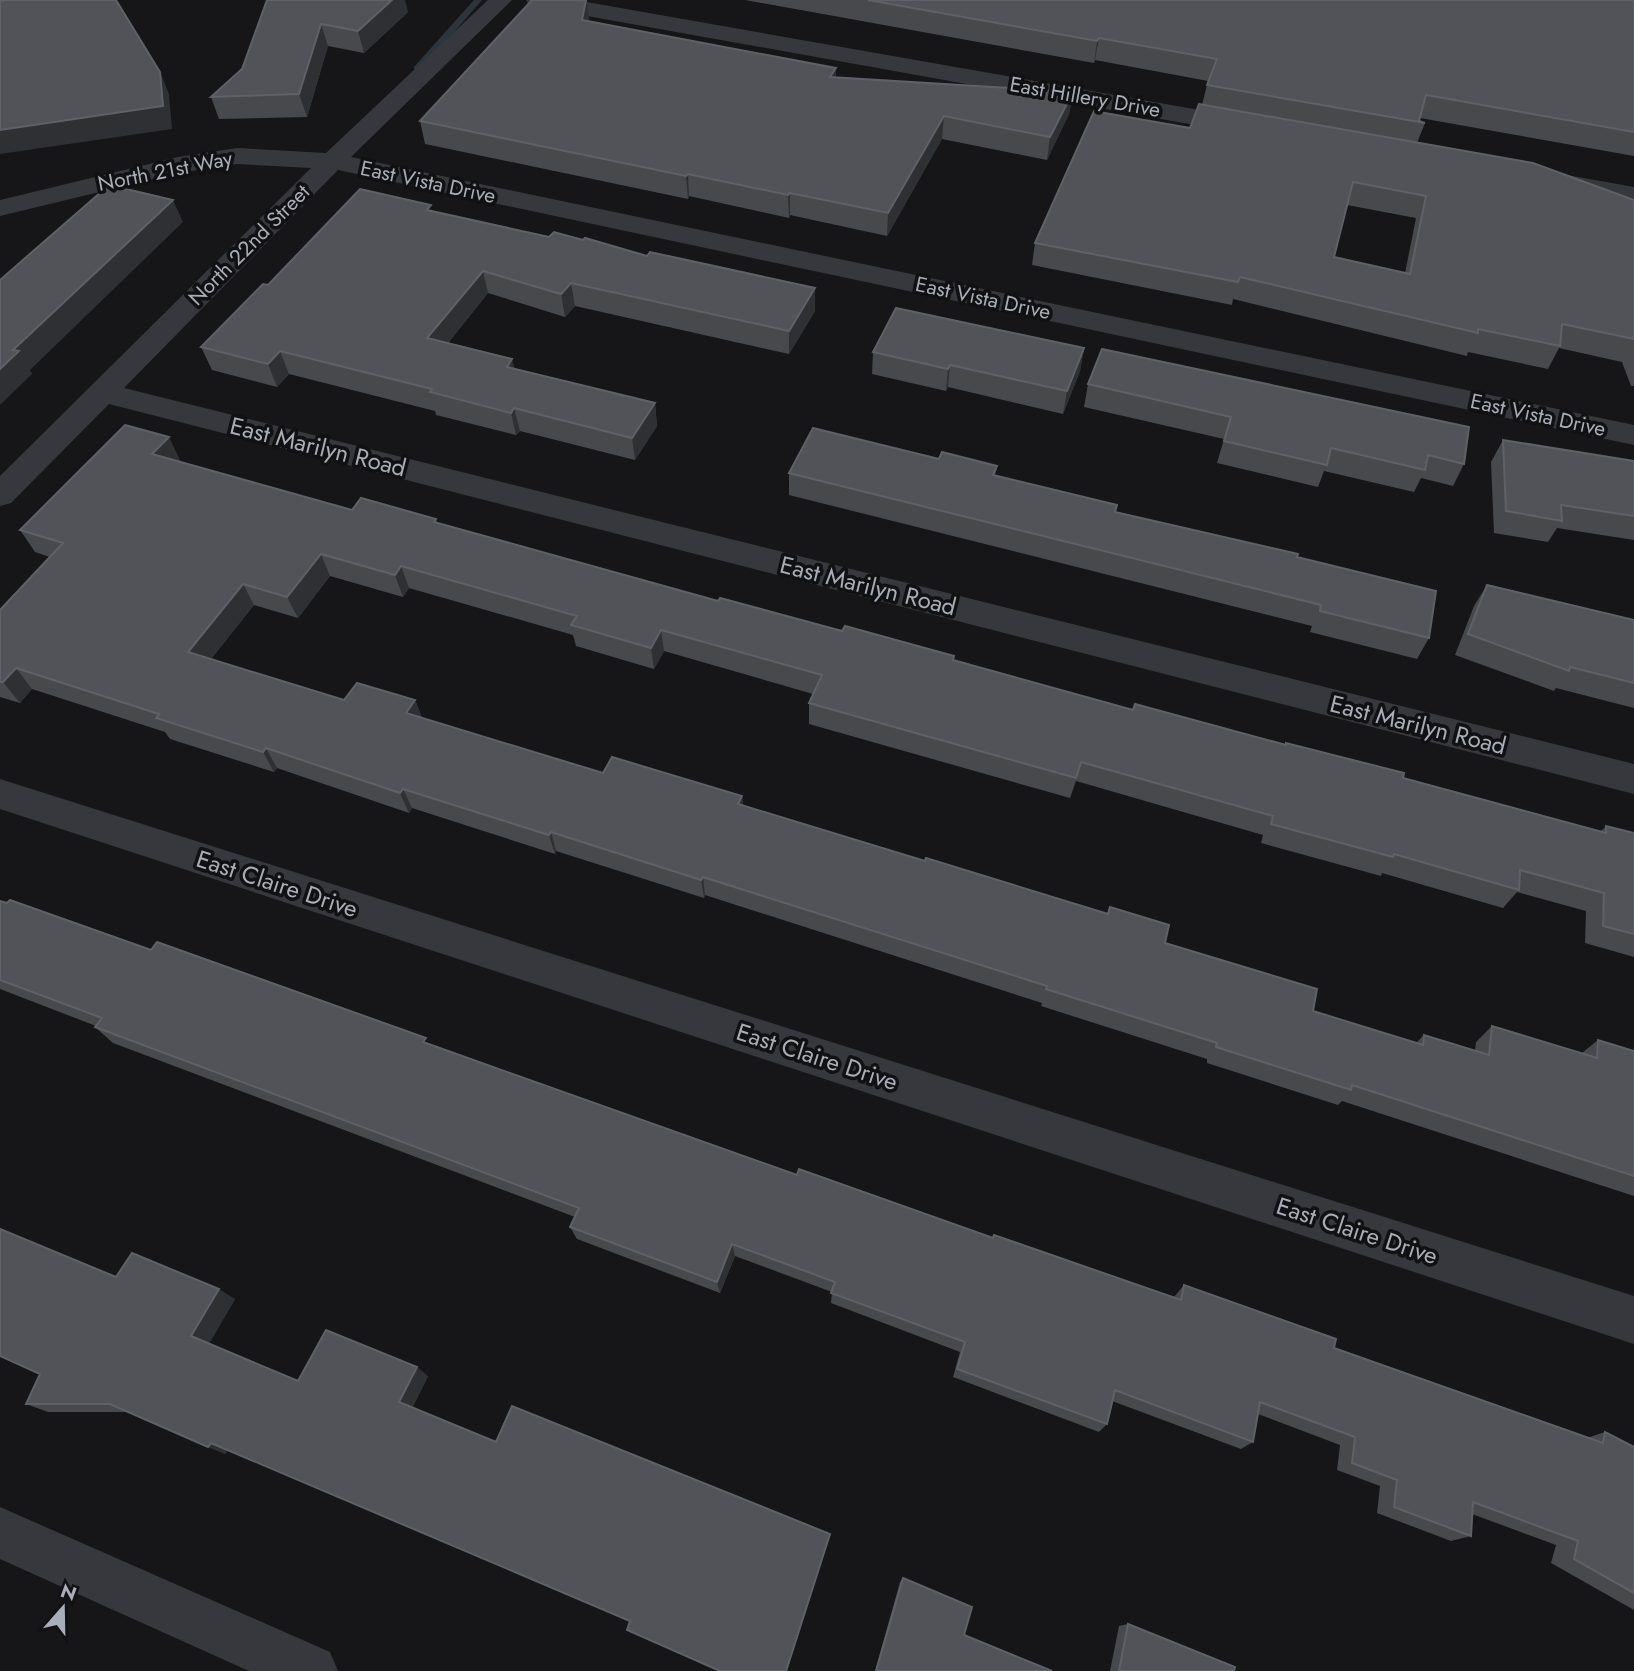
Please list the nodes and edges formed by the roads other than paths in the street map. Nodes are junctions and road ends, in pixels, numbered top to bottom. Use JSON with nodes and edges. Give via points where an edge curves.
{"nodes":[{"id":1,"x":501,"y":0,"type":"edge"},
{"id":2,"x":537,"y":0,"type":"edge"},
{"id":3,"x":1264,"y":129,"type":"edge"},
{"id":4,"x":332,"y":161,"type":"junction"},
{"id":5,"x":1538,"y":178,"type":"edge"},
{"id":6,"x":1634,"y":195,"type":"edge"},
{"id":7,"x":0,"y":208,"type":"edge"},
{"id":8,"x":102,"y":392,"type":"junction"},
{"id":9,"x":1634,"y":435,"type":"edge"},
{"id":10,"x":0,"y":495,"type":"edge"},
{"id":11,"x":1634,"y":779,"type":"edge"},
{"id":12,"x":0,"y":794,"type":"edge"},
{"id":13,"x":1634,"y":1320,"type":"edge"},
{"id":14,"x":0,"y":1533,"type":"edge"},
{"id":15,"x":311,"y":1671,"type":"edge"}],
"edges":[{"from":1,"to":4,"type":"street","name":"North 22nd Street"},
{"from":2,"to":3,"type":"street","name":"East Hillery Drive"},
{"from":4,"to":7,"type":"street","name":"North 21st Way","via":[[237,156]]},
{"from":4,"to":8,"type":"street","name":"North 22nd Street"},
{"from":4,"to":9,"type":"street","name":"East Vista Drive"},
{"from":5,"to":6,"type":"street"},
{"from":8,"to":10,"type":"street","name":"North 22nd Street"},
{"from":8,"to":11,"type":"street","name":"East Marilyn Road"},
{"from":12,"to":13,"type":"street","name":"East Claire Drive"},
{"from":14,"to":15,"type":"street"}]}
